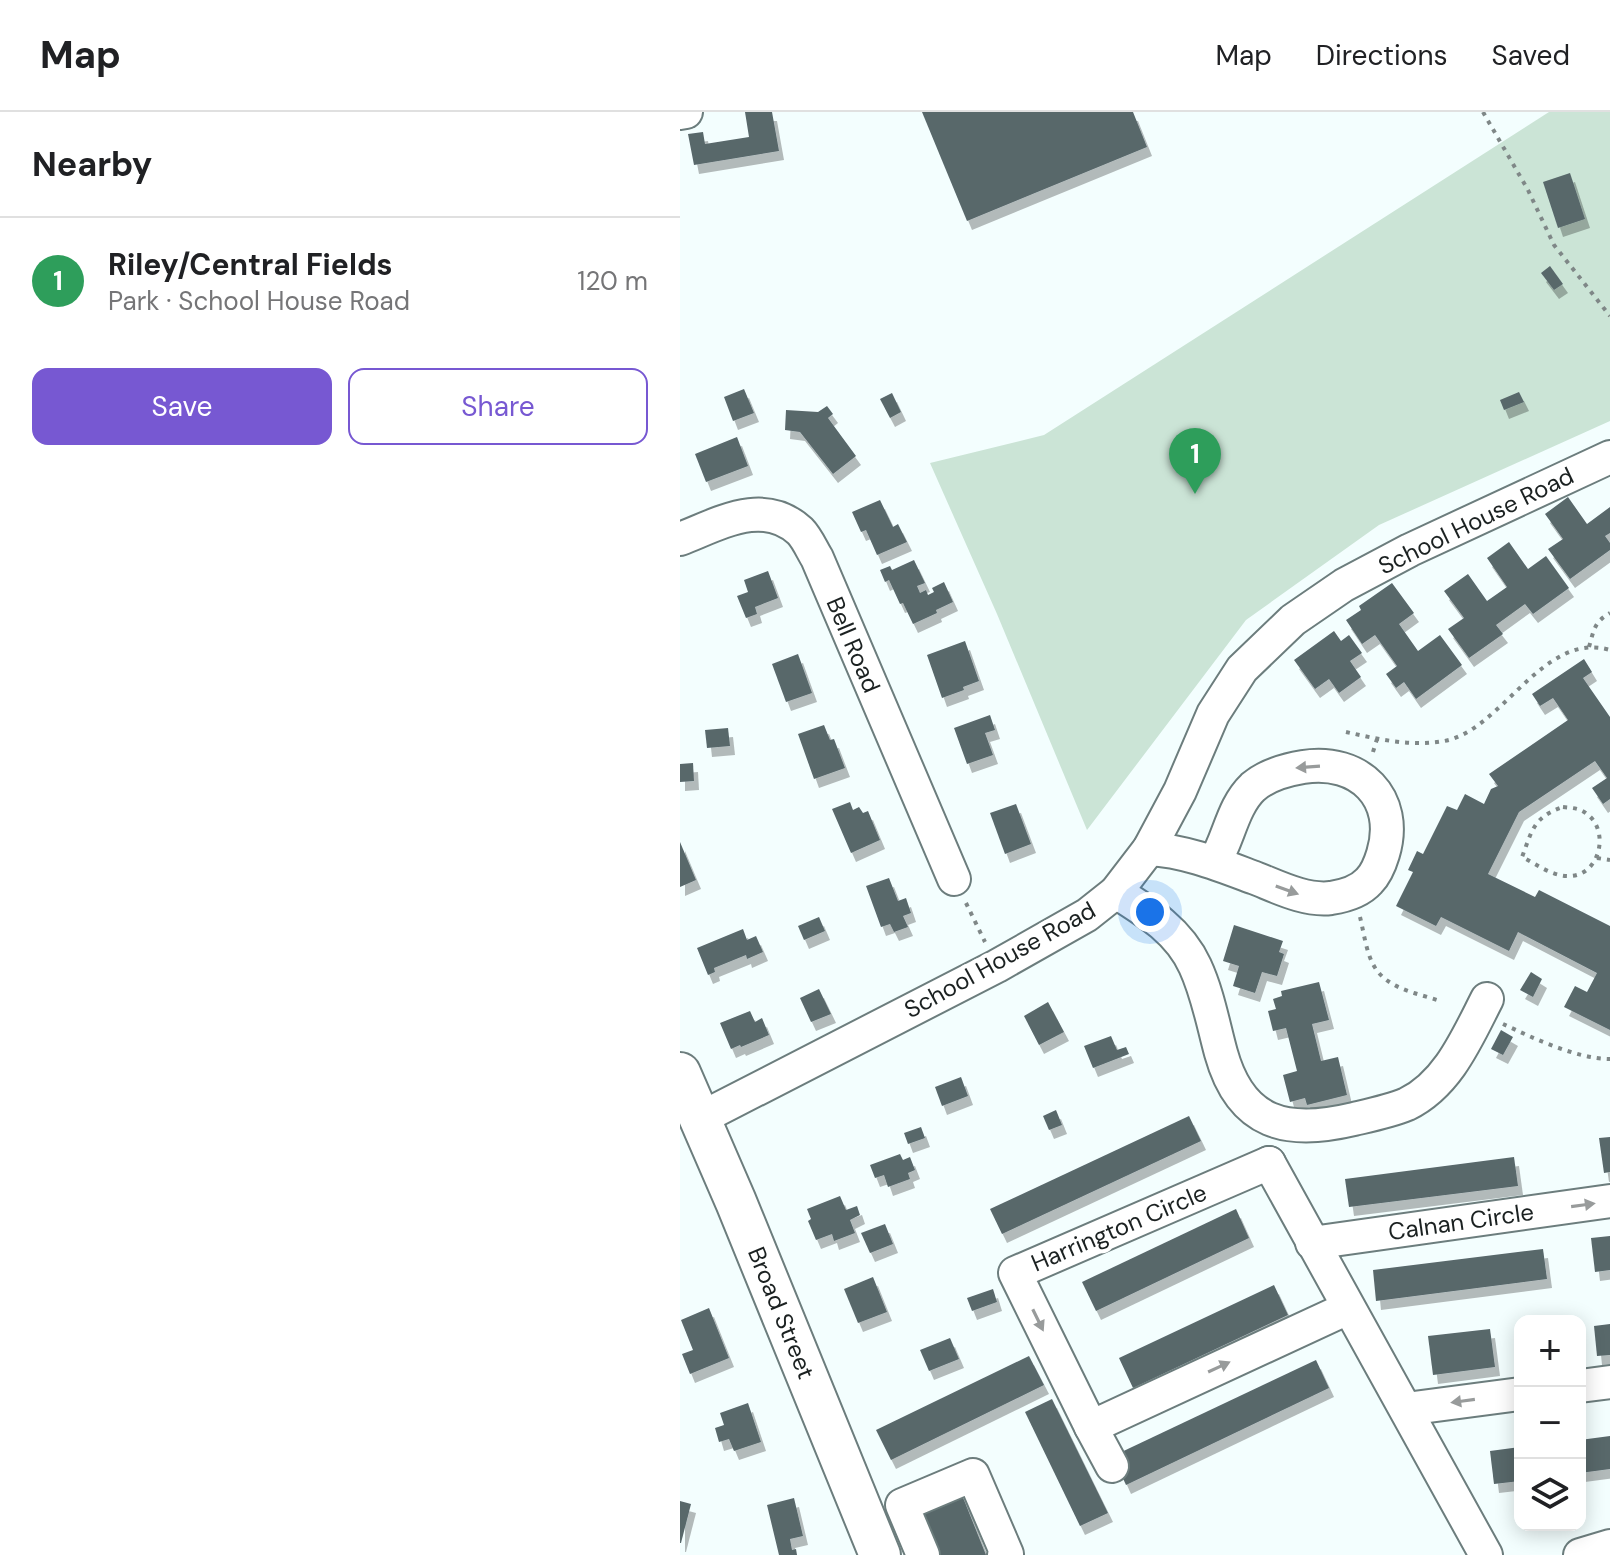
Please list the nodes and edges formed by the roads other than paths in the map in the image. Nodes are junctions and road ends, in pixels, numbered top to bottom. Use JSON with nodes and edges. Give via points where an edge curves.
{"nodes":[{"id":1,"x":686,"y":112,"type":"edge"},
{"id":2,"x":680,"y":113,"type":"edge"},
{"id":3,"x":1610,"y":457,"type":"edge"},
{"id":4,"x":680,"y":539,"type":"edge"},
{"id":5,"x":1149,"y":849,"type":"junction"},
{"id":6,"x":1214,"y":863,"type":"junction"},
{"id":7,"x":954,"y":879,"type":"road end"},
{"id":8,"x":1116,"y":892,"type":"junction"},
{"id":9,"x":1494,"y":1011,"type":"road end"},
{"id":10,"x":680,"y":1073,"type":"edge"},
{"id":11,"x":699,"y":1119,"type":"junction"},
{"id":12,"x":1267,"y":1119,"type":"junction"},
{"id":13,"x":1269,"y":1163,"type":"junction"},
{"id":14,"x":1610,"y":1201,"type":"edge"},
{"id":15,"x":1312,"y":1243,"type":"junction"},
{"id":16,"x":1348,"y":1308,"type":"junction"},
{"id":17,"x":1610,"y":1382,"type":"edge"},
{"id":18,"x":1586,"y":1385,"type":"edge"},
{"id":19,"x":1514,"y":1395,"type":"edge"},
{"id":20,"x":1406,"y":1409,"type":"junction"},
{"id":21,"x":1091,"y":1427,"type":"junction"},
{"id":22,"x":1112,"y":1466,"type":"dead end"},
{"id":23,"x":902,"y":1505,"type":"junction"},
{"id":24,"x":873,"y":1539,"type":"edge"},
{"id":25,"x":1610,"y":1546,"type":"edge"},
{"id":26,"x":923,"y":1555,"type":"edge"},
{"id":27,"x":1004,"y":1555,"type":"edge"},
{"id":28,"x":1486,"y":1555,"type":"edge"},
{"id":29,"x":1580,"y":1555,"type":"edge"}],
"edges":[{"from":1,"to":2,"type":"street"},
{"from":3,"to":5,"type":"street","name":"School House Road","via":[[1410,550],[1293,620],[1242,669],[1213,714]]},
{"from":4,"to":7,"type":"street","name":"Bell Road","via":[[759,514],[779,517],[802,532]]},
{"from":5,"to":6,"type":"street"},
{"from":5,"to":8,"type":"street","name":"School House Road"},
{"from":6,"to":6,"type":"street","one_way":true,"via":[[1313,898],[1351,893],[1369,882],[1386,846],[1382,802],[1372,786],[1339,768],[1287,769],[1269,776],[1241,803]]},
{"from":8,"to":11,"type":"street","name":"School House Road","via":[[1087,915],[997,966]]},
{"from":8,"to":12,"type":"street","via":[[1175,935],[1209,1002],[1235,1089]]},
{"from":9,"to":12,"type":"street","via":[[1440,1079],[1407,1103],[1320,1125]]},
{"from":10,"to":11,"type":"main road","name":"Broad Street"},
{"from":11,"to":24,"type":"main road","name":"Broad Street"},
{"from":12,"to":13,"type":"street"},
{"from":13,"to":15,"type":"street"},
{"from":13,"to":21,"type":"street","name":"Harrington Circle","one_way":true,"via":[[1015,1273]]},
{"from":15,"to":14,"type":"street","name":"Calnan Circle","one_way":true},
{"from":15,"to":16,"type":"street"},
{"from":16,"to":20,"type":"street"},
{"from":21,"to":16,"type":"street","one_way":true},
{"from":17,"to":18,"type":"street"},
{"from":19,"to":20,"type":"street","one_way":true},
{"from":20,"to":28,"type":"street"},
{"from":21,"to":22,"type":"street"},
{"from":23,"to":24,"type":"street"},
{"from":23,"to":26,"type":"street"},
{"from":23,"to":27,"type":"street","via":[[973,1475]]},
{"from":25,"to":29,"type":"street"}]}
